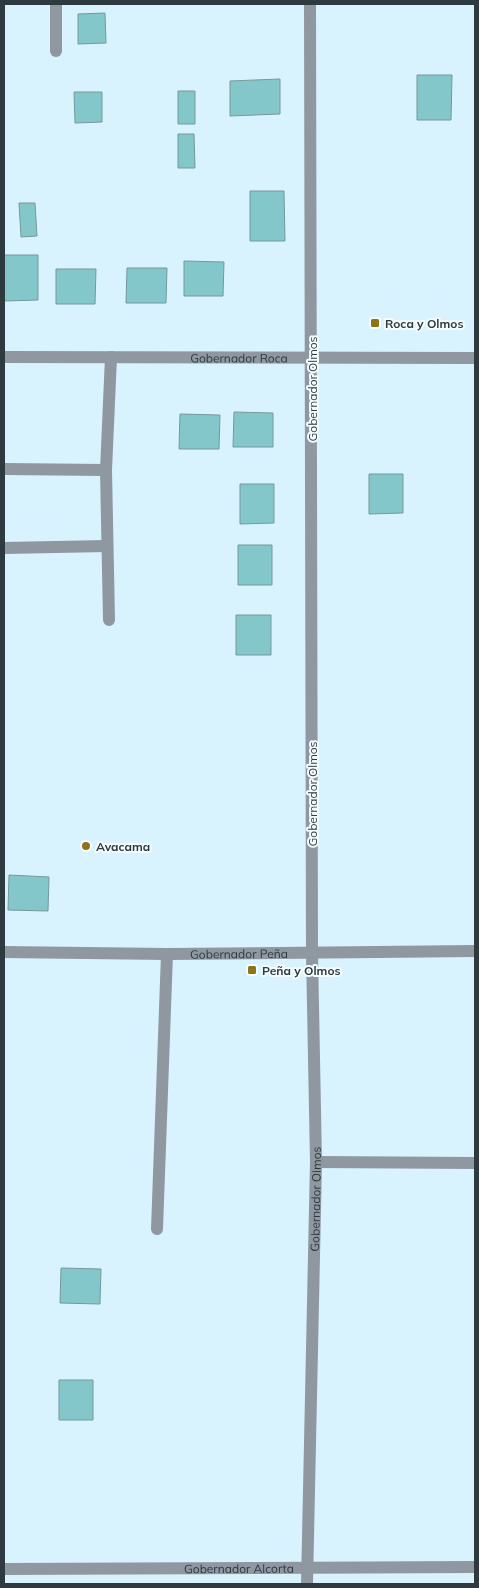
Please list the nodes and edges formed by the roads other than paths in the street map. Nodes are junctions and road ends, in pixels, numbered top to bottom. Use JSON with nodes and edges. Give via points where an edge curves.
{"nodes":[{"id":1,"x":56,"y":4,"type":"edge"},
{"id":2,"x":310,"y":4,"type":"edge"},
{"id":3,"x":56,"y":52,"type":"dead end"},
{"id":4,"x":111,"y":357,"type":"junction"},
{"id":5,"x":4,"y":358,"type":"edge"},
{"id":6,"x":475,"y":358,"type":"edge"},
{"id":7,"x":312,"y":359,"type":"junction"},
{"id":8,"x":4,"y":469,"type":"edge"},
{"id":9,"x":106,"y":470,"type":"junction"},
{"id":10,"x":107,"y":546,"type":"junction"},
{"id":11,"x":4,"y":548,"type":"edge"},
{"id":12,"x":109,"y":620,"type":"dead end"},
{"id":13,"x":475,"y":951,"type":"edge"},
{"id":14,"x":4,"y":952,"type":"edge"},
{"id":15,"x":312,"y":953,"type":"junction"},
{"id":16,"x":167,"y":954,"type":"junction"},
{"id":17,"x":316,"y":1162,"type":"junction"},
{"id":18,"x":475,"y":1163,"type":"edge"},
{"id":19,"x":157,"y":1230,"type":"dead end"},
{"id":20,"x":475,"y":1567,"type":"edge"},
{"id":21,"x":307,"y":1568,"type":"junction"},
{"id":22,"x":4,"y":1569,"type":"edge"},
{"id":23,"x":307,"y":1584,"type":"edge"}],
"edges":[{"from":1,"to":3,"type":"street"},
{"from":2,"to":7,"type":"street","name":"Gobernador Olmos"},
{"from":4,"to":5,"type":"street","name":"Gobernador Roca"},
{"from":4,"to":7,"type":"street","name":"Gobernador Roca"},
{"from":4,"to":9,"type":"street"},
{"from":6,"to":7,"type":"street","name":"Gobernador Roca"},
{"from":7,"to":15,"type":"street","name":"Gobernador Olmos"},
{"from":8,"to":9,"type":"street"},
{"from":9,"to":10,"type":"street"},
{"from":10,"to":11,"type":"street"},
{"from":10,"to":12,"type":"street"},
{"from":13,"to":15,"type":"street","name":"Gobernador Peña"},
{"from":14,"to":16,"type":"street","name":"Gobernador Peña"},
{"from":15,"to":16,"type":"street","name":"Gobernador Peña"},
{"from":15,"to":17,"type":"street","name":"Gobernador Olmos"},
{"from":16,"to":19,"type":"street"},
{"from":17,"to":18,"type":"street"},
{"from":17,"to":21,"type":"street","name":"Gobernador Olmos"},
{"from":20,"to":21,"type":"street","name":"Gobernador Alcorta"},
{"from":21,"to":22,"type":"street","name":"Gobernador Alcorta"},
{"from":21,"to":23,"type":"street","name":"Gobernador Olmos"}]}
